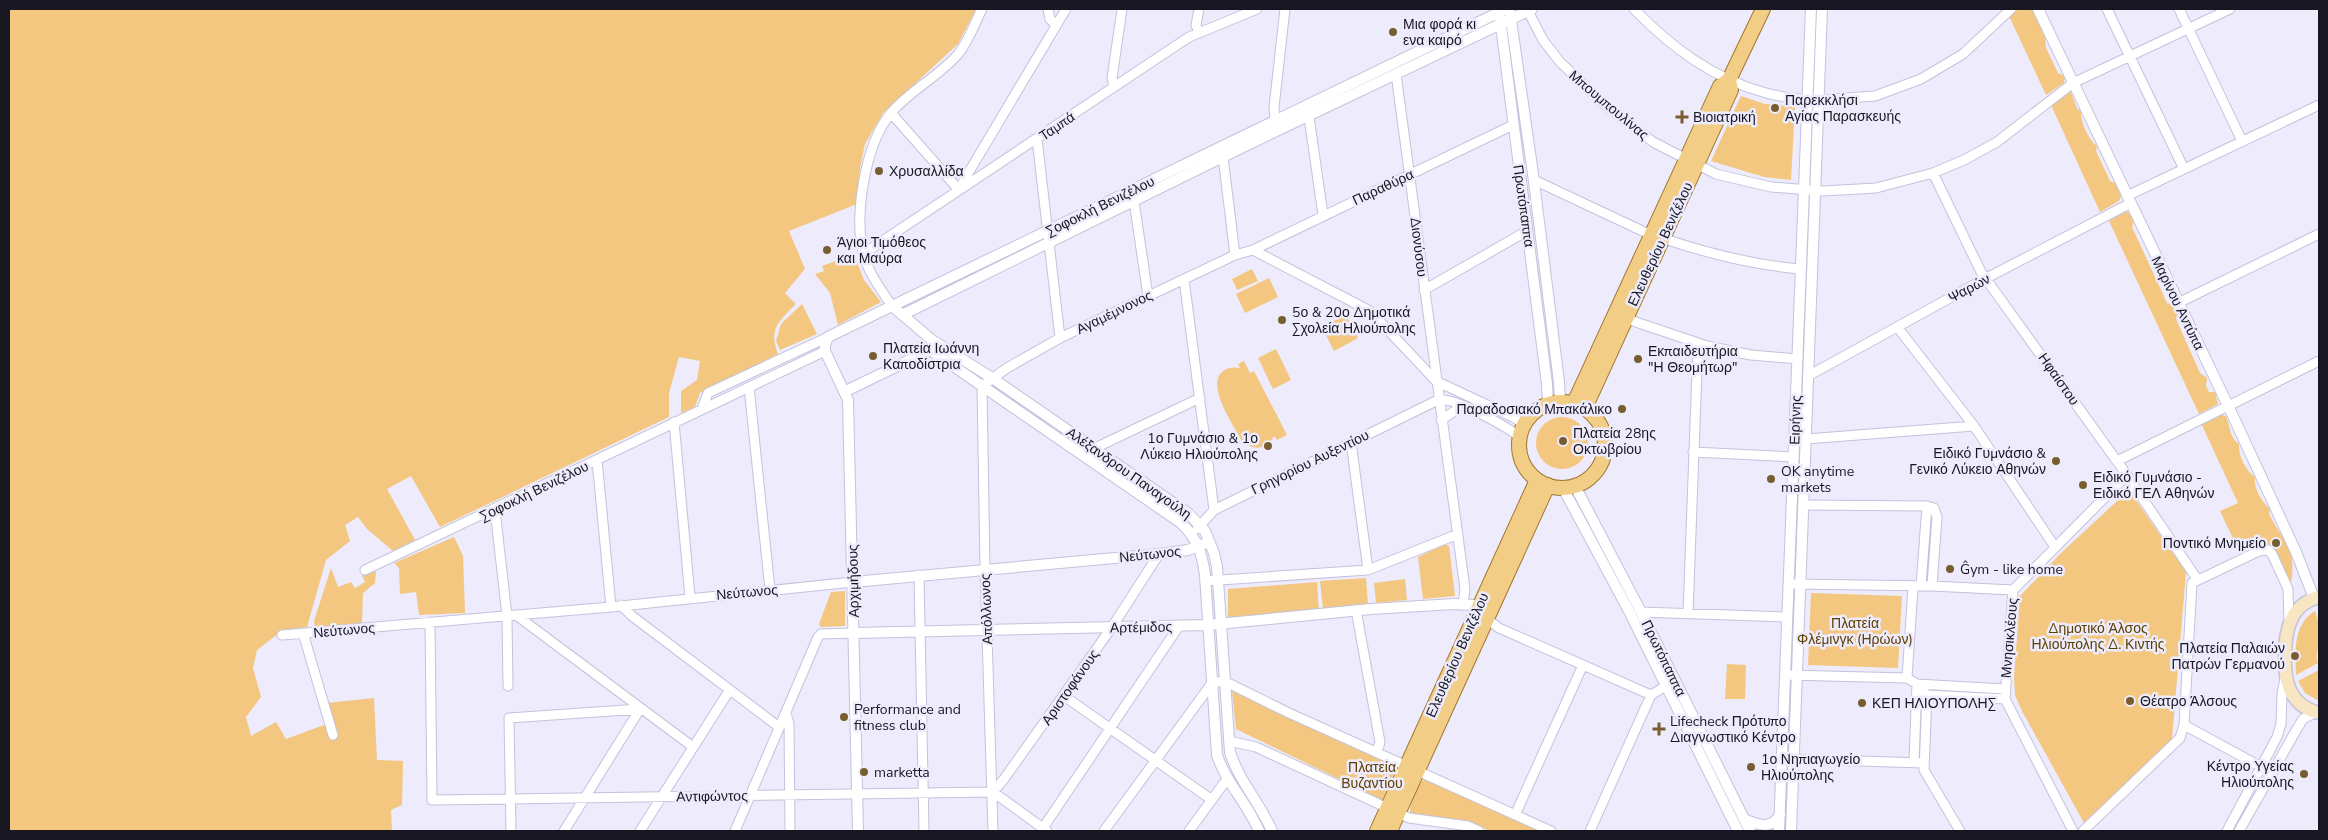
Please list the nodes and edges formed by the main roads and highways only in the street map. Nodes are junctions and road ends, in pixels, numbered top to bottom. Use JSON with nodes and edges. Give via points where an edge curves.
{"nodes":[{"id":1,"x":1762,"y":9,"type":"edge"},
{"id":2,"x":1580,"y":406,"type":"junction"},
{"id":3,"x":1543,"y":483,"type":"junction"},
{"id":4,"x":2316,"y":597,"type":"edge"},
{"id":5,"x":2318,"y":712,"type":"edge"},
{"id":6,"x":1392,"y":811,"type":"junction"},
{"id":7,"x":1376,"y":831,"type":"edge"},
{"id":8,"x":1390,"y":831,"type":"edge"}],
"edges":[{"from":1,"to":2,"type":"main road","name":"Ελευθερίου Βενιζέλου","via":[[1729,80],[1720,86],[1691,162]]},
{"from":2,"to":3,"type":"main road","via":[[1554,403],[1530,416],[1522,431],[1519,449],[1522,461]]},
{"from":2,"to":3,"type":"main road","via":[[1595,416],[1602,426],[1606,450],[1602,462],[1586,481],[1569,487]]},
{"from":3,"to":6,"type":"main road","name":"Ελευθερίου Βενιζέλου","via":[[1480,613]]},
{"from":4,"to":5,"type":"main road","via":[[2301,606],[2289,622],[2285,678],[2297,701]]},
{"from":6,"to":7,"type":"main road","name":"Ελευθερίου Βενιζέλου"},
{"from":6,"to":8,"type":"main road","name":"Ελευθερίου Βενιζέλου"}]}
